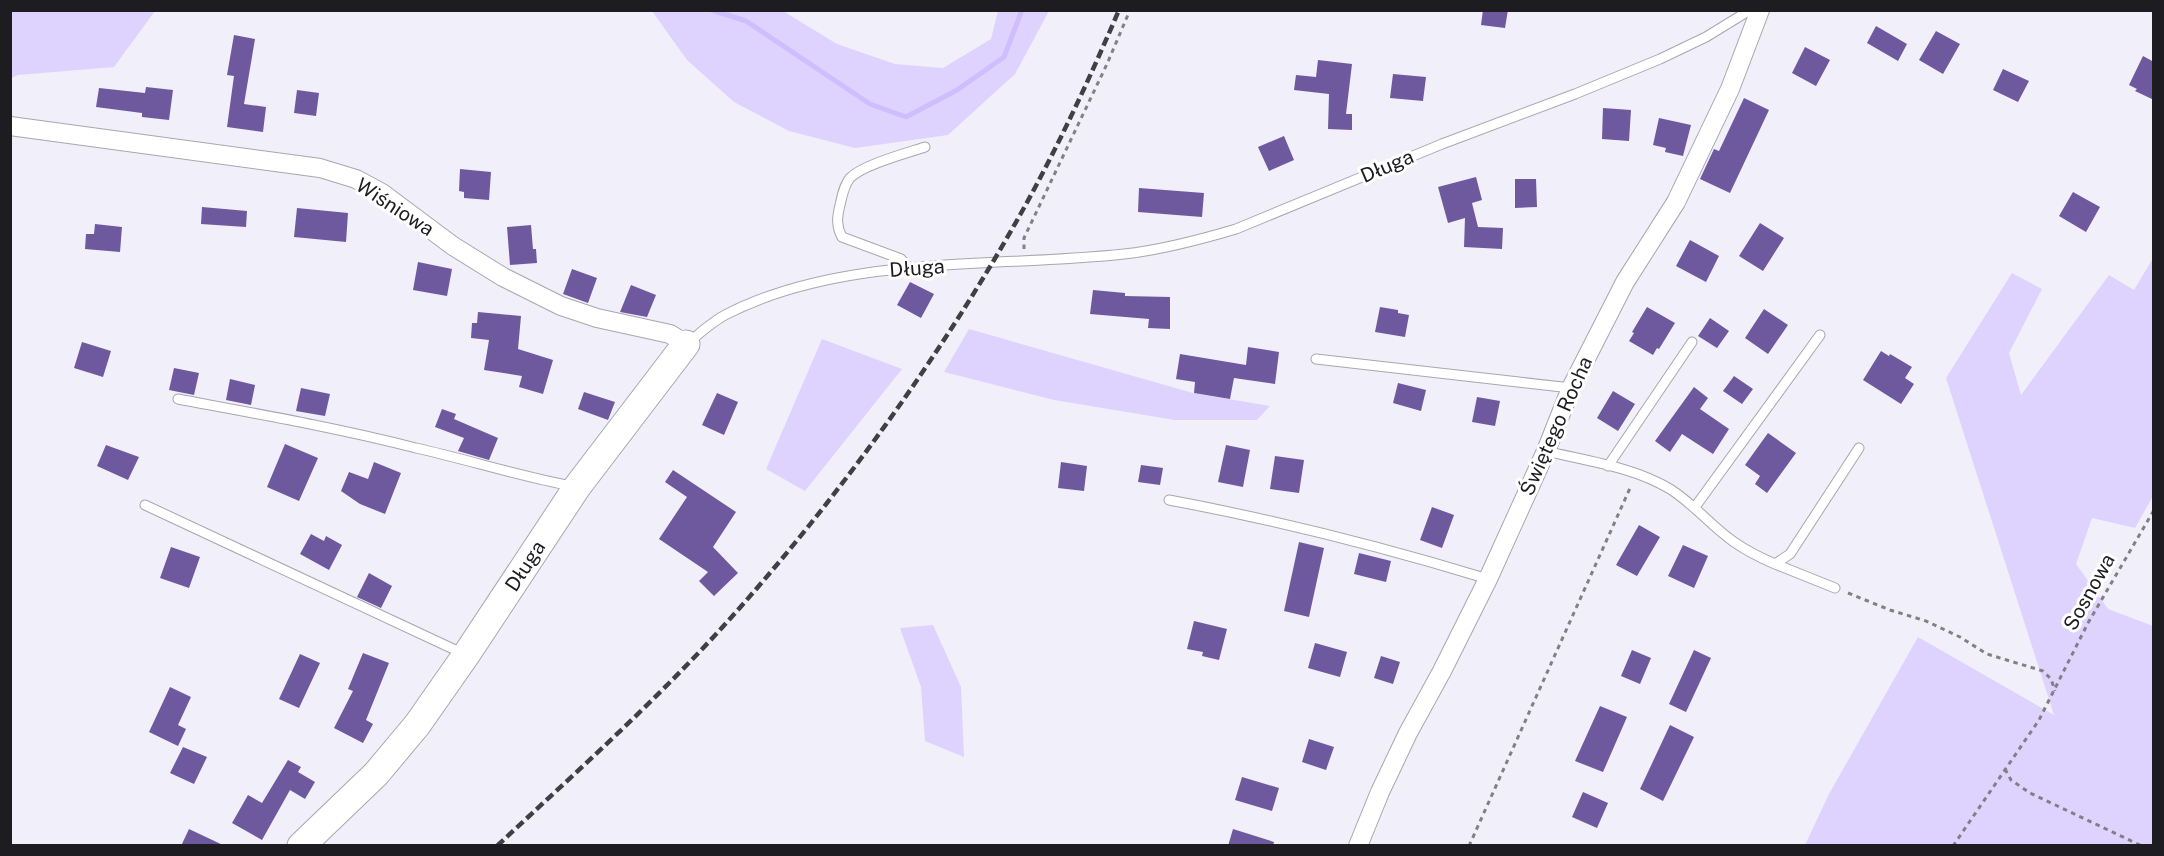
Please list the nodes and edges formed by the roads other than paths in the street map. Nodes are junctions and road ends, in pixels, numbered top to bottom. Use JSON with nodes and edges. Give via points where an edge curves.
{"nodes":[{"id":1,"x":1750,"y":10,"type":"edge"},
{"id":2,"x":1761,"y":10,"type":"edge"},
{"id":3,"x":10,"y":126,"type":"edge"},
{"id":4,"x":925,"y":147,"type":"dead end"},
{"id":5,"x":910,"y":269,"type":"junction"},
{"id":6,"x":1820,"y":334,"type":"dead end"},
{"id":7,"x":1692,"y":342,"type":"dead end"},
{"id":8,"x":686,"y":344,"type":"junction"},
{"id":9,"x":1316,"y":359,"type":"dead end"},
{"id":10,"x":1571,"y":388,"type":"junction"},
{"id":11,"x":178,"y":399,"type":"dead end"},
{"id":12,"x":1859,"y":448,"type":"dead end"},
{"id":13,"x":1546,"y":452,"type":"junction"},
{"id":14,"x":1608,"y":466,"type":"junction"},
{"id":15,"x":577,"y":487,"type":"junction"},
{"id":16,"x":1169,"y":500,"type":"dead end"},
{"id":17,"x":145,"y":505,"type":"dead end"},
{"id":18,"x":1695,"y":507,"type":"junction"},
{"id":19,"x":1775,"y":564,"type":"junction"},
{"id":20,"x":1488,"y":579,"type":"junction"},
{"id":21,"x":1835,"y":588,"type":"road end"},
{"id":22,"x":466,"y":655,"type":"junction"},
{"id":23,"x":301,"y":846,"type":"edge"},
{"id":24,"x":1358,"y":846,"type":"edge"}],
"edges":[{"from":1,"to":5,"type":"lane","name":"Długa","via":[[1660,59],[1236,229],[1127,254]]},
{"from":2,"to":10,"type":"street","name":"Świętego Rocha","via":[[1730,88],[1676,202],[1619,291]]},
{"from":3,"to":8,"type":"street","name":"Wiśniowa","via":[[320,168],[356,179],[453,246],[551,301],[597,318],[670,334]]},
{"from":4,"to":5,"type":"lane","via":[[863,169],[850,178],[839,209],[837,228],[842,237],[901,259]]},
{"from":5,"to":8,"type":"lane","name":"Długa","via":[[831,280],[758,300],[724,316]]},
{"from":6,"to":18,"type":"lane"},
{"from":7,"to":14,"type":"lane"},
{"from":8,"to":15,"type":"street","name":"Długa"},
{"from":9,"to":10,"type":"lane"},
{"from":10,"to":13,"type":"street","name":"Świętego Rocha"},
{"from":11,"to":15,"type":"lane","via":[[339,430]]},
{"from":12,"to":19,"type":"lane","via":[[1790,554]]},
{"from":13,"to":14,"type":"lane"},
{"from":13,"to":20,"type":"street","name":"Świętego Rocha"},
{"from":14,"to":18,"type":"lane","via":[[1669,488]]},
{"from":15,"to":22,"type":"street","name":"Długa"},
{"from":16,"to":20,"type":"lane","via":[[1285,525]]},
{"from":17,"to":22,"type":"lane"},
{"from":18,"to":19,"type":"lane","via":[[1733,542]]},
{"from":19,"to":21,"type":"lane"},
{"from":20,"to":24,"type":"street","name":"Świętego Rocha","via":[[1403,743]]},
{"from":22,"to":23,"type":"street","name":"Długa","via":[[376,774]]}]}
